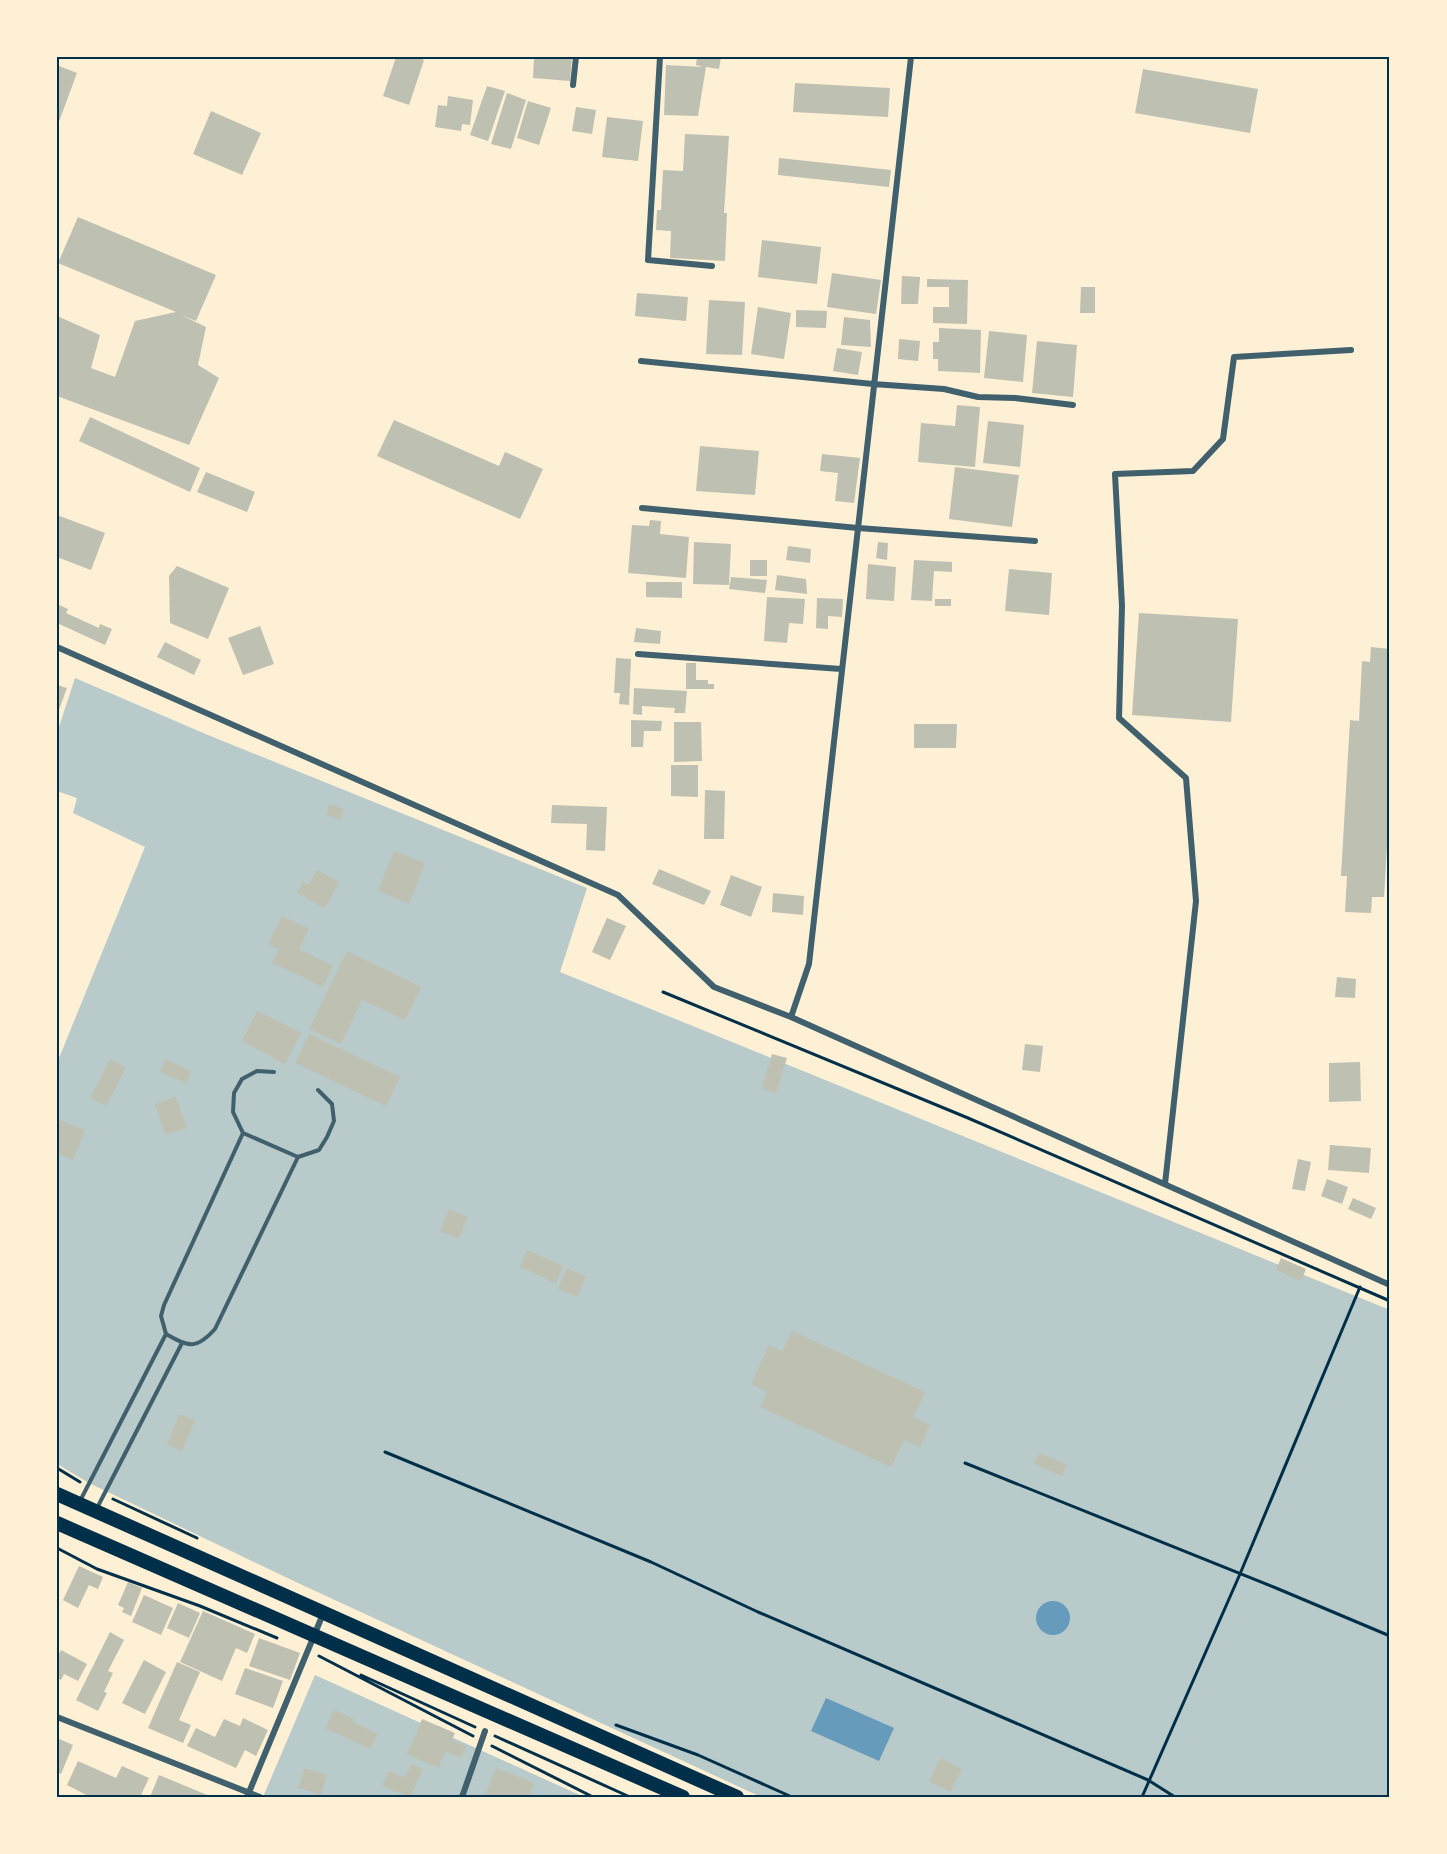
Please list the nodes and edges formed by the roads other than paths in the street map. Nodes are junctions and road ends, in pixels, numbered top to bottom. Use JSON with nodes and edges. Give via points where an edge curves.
{"nodes":[{"id":1,"x":576,"y":57,"type":"edge"},
{"id":2,"x":660,"y":57,"type":"edge"},
{"id":3,"x":911,"y":57,"type":"edge"},
{"id":4,"x":573,"y":85,"type":"dead end"},
{"id":5,"x":712,"y":266,"type":"dead end"},
{"id":6,"x":1351,"y":350,"type":"dead end"},
{"id":7,"x":641,"y":360,"type":"dead end"},
{"id":8,"x":873,"y":384,"type":"junction"},
{"id":9,"x":1073,"y":405,"type":"dead end"},
{"id":10,"x":642,"y":508,"type":"dead end"},
{"id":11,"x":858,"y":528,"type":"junction"},
{"id":12,"x":1035,"y":541,"type":"dead end"},
{"id":13,"x":57,"y":647,"type":"edge"},
{"id":14,"x":638,"y":654,"type":"dead end"},
{"id":15,"x":841,"y":669,"type":"junction"},
{"id":16,"x":791,"y":1017,"type":"junction"},
{"id":17,"x":274,"y":1072,"type":"dead end"},
{"id":18,"x":318,"y":1090,"type":"dead end"},
{"id":19,"x":243,"y":1133,"type":"junction"},
{"id":20,"x":298,"y":1157,"type":"junction"},
{"id":21,"x":1165,"y":1185,"type":"junction"},
{"id":22,"x":1390,"y":1285,"type":"edge"},
{"id":23,"x":166,"y":1334,"type":"junction"},
{"id":24,"x":182,"y":1343,"type":"junction"},
{"id":25,"x":57,"y":1494,"type":"edge"},
{"id":26,"x":78,"y":1504,"type":"junction"},
{"id":27,"x":95,"y":1512,"type":"junction"},
{"id":28,"x":57,"y":1523,"type":"edge"},
{"id":29,"x":323,"y":1614,"type":"junction"},
{"id":30,"x":315,"y":1636,"type":"junction"},
{"id":31,"x":57,"y":1718,"type":"edge"},
{"id":32,"x":485,"y":1731,"type":"road end"},
{"id":33,"x":248,"y":1795,"type":"edge"},
{"id":34,"x":260,"y":1797,"type":"edge"},
{"id":35,"x":462,"y":1797,"type":"edge"},
{"id":36,"x":683,"y":1797,"type":"edge"},
{"id":37,"x":737,"y":1797,"type":"edge"}],
"edges":[{"from":1,"to":4,"type":"street"},
{"from":2,"to":5,"type":"street","via":[[648,260]]},
{"from":3,"to":8,"type":"street"},
{"from":6,"to":21,"type":"street","via":[[1234,357],[1223,439],[1193,471],[1115,474],[1122,606],[1119,718],[1186,777],[1196,901]]},
{"from":7,"to":8,"type":"street"},
{"from":8,"to":9,"type":"street"},
{"from":8,"to":11,"type":"street"},
{"from":10,"to":11,"type":"street"},
{"from":11,"to":12,"type":"street"},
{"from":11,"to":15,"type":"street"},
{"from":13,"to":16,"type":"street","via":[[618,895],[714,987]]},
{"from":14,"to":15,"type":"street"},
{"from":15,"to":16,"type":"street","via":[[809,964]]},
{"from":16,"to":21,"type":"street"},
{"from":17,"to":19,"type":"lane","via":[[257,1071],[242,1079],[234,1093],[234,1112]]},
{"from":18,"to":20,"type":"lane","via":[[332,1104],[334,1120],[319,1150]]},
{"from":19,"to":20,"type":"lane"},
{"from":19,"to":23,"type":"lane","via":[[164,1305],[161,1316]]},
{"from":20,"to":24,"type":"lane","via":[[214,1329],[203,1342]]},
{"from":21,"to":22,"type":"street"},
{"from":23,"to":24,"type":"lane"},
{"from":23,"to":26,"type":"lane"},
{"from":24,"to":27,"type":"lane"},
{"from":25,"to":26,"type":"highway"},
{"from":26,"to":27,"type":"highway"},
{"from":27,"to":29,"type":"highway"},
{"from":28,"to":30,"type":"highway"},
{"from":29,"to":30,"type":"street"},
{"from":29,"to":37,"type":"highway"},
{"from":30,"to":33,"type":"street"},
{"from":30,"to":36,"type":"highway"},
{"from":31,"to":33,"type":"street"},
{"from":32,"to":35,"type":"street"},
{"from":33,"to":34,"type":"street"}]}
